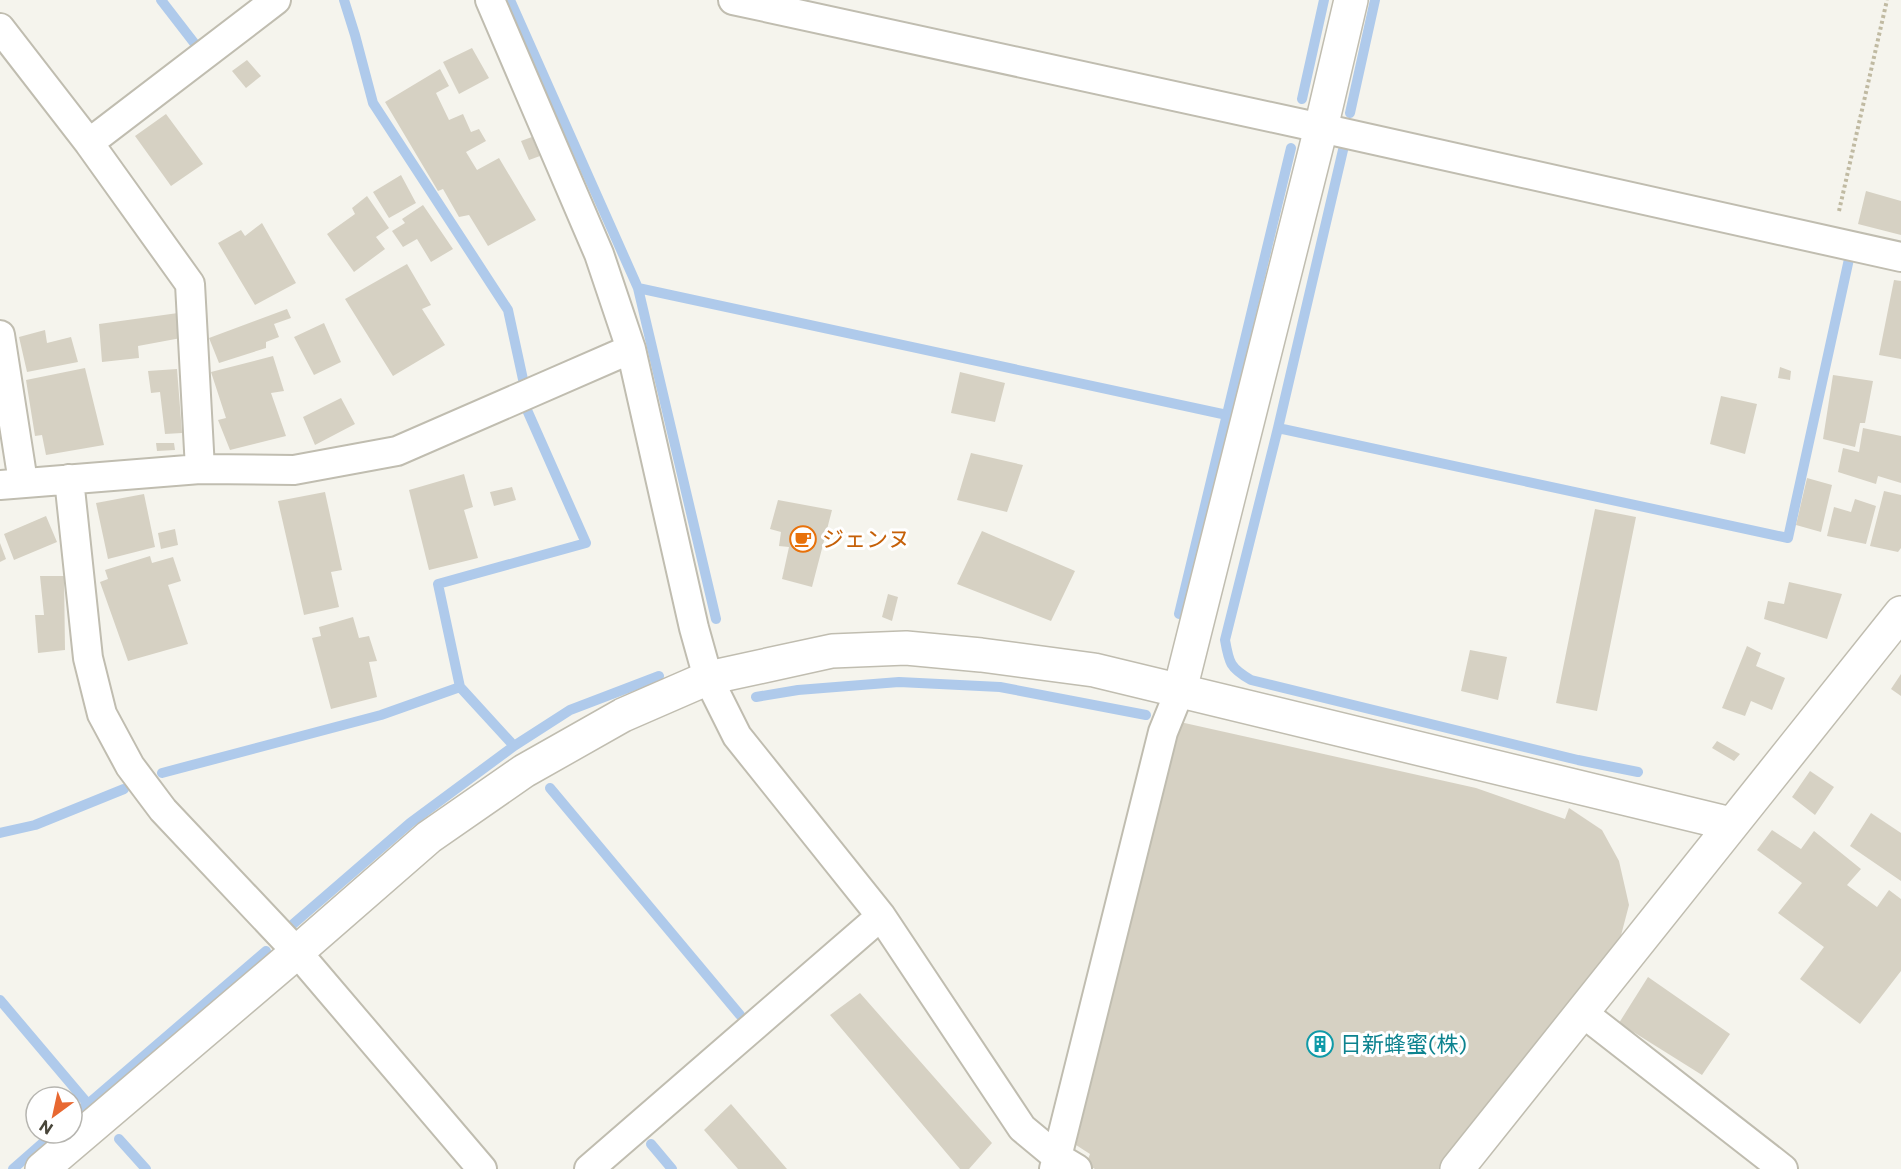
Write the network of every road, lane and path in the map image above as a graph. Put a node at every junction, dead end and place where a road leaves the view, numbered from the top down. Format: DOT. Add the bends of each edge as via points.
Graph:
graph roads {
  1 [pos="276,0"];
  2 [pos="490,0"];
  3 [pos="733,0"];
  4 [pos="1351,0"];
  5 [pos="1887,0"];
  6 [pos="0,28"];
  7 [pos="1321,128"];
  8 [pos="89,143"];
  9 [pos="1833,241"];
  10 [pos="1901,257"];
  11 [pos="0,335"];
  12 [pos="631,350"];
  13 [pos="200,469"];
  14 [pos="69,479"];
  15 [pos="11,484"];
  16 [pos="1901,613"];
  17 [pos="708,678"];
  18 [pos="1180,690"];
  19 [pos="1731,824"];
  20 [pos="881,916"];
  21 [pos="297,952"];
  22 [pos="1582,1013"];
  23 [pos="1063,1165"];
  24 [pos="42,1169"];
  25 [pos="482,1169"];
  26 [pos="588,1169"];
  27 [pos="1457,1169"];
  28 [pos="1783,1169"];
  1 -- 8 [label="street"];
  2 -- 12 [label="street" via="599,254"];
  3 -- 7 [label="street"];
  4 -- 7 [label="street"];
  5 -- 9 [label="path"];
  6 -- 8 [label="street"];
  7 -- 9 [label="street"];
  7 -- 18 [label="street"];
  8 -- 13 [label="street" via="190,284"];
  9 -- 10 [label="street"];
  11 -- 15 [label="street"];
  12 -- 13 [label="street" via="397,451 294,470"];
  12 -- 17 [label="street"];
  13 -- 14 [label="street"];
  14 -- 15 [label="street"];
  14 -- 21 [label="street" via="88,658 102,714 130,766 163,810"];
  16 -- 19 [label="street"];
  17 -- 18 [label="street" via="832,651 906,648 1094,670"];
  17 -- 20 [label="street" via="738,736"];
  17 -- 21 [label="street" via="622,715 524,771 429,837"];
  18 -- 19 [label="street"];
  18 -- 23 [label="street" via="1163,732"];
  19 -- 22 [label="street"];
  20 -- 23 [label="street" via="1022,1128"];
  20 -- 26 [label="street"];
  21 -- 24 [label="street"];
  21 -- 25 [label="street"];
  22 -- 27 [label="street"];
  22 -- 28 [label="street"];
}
